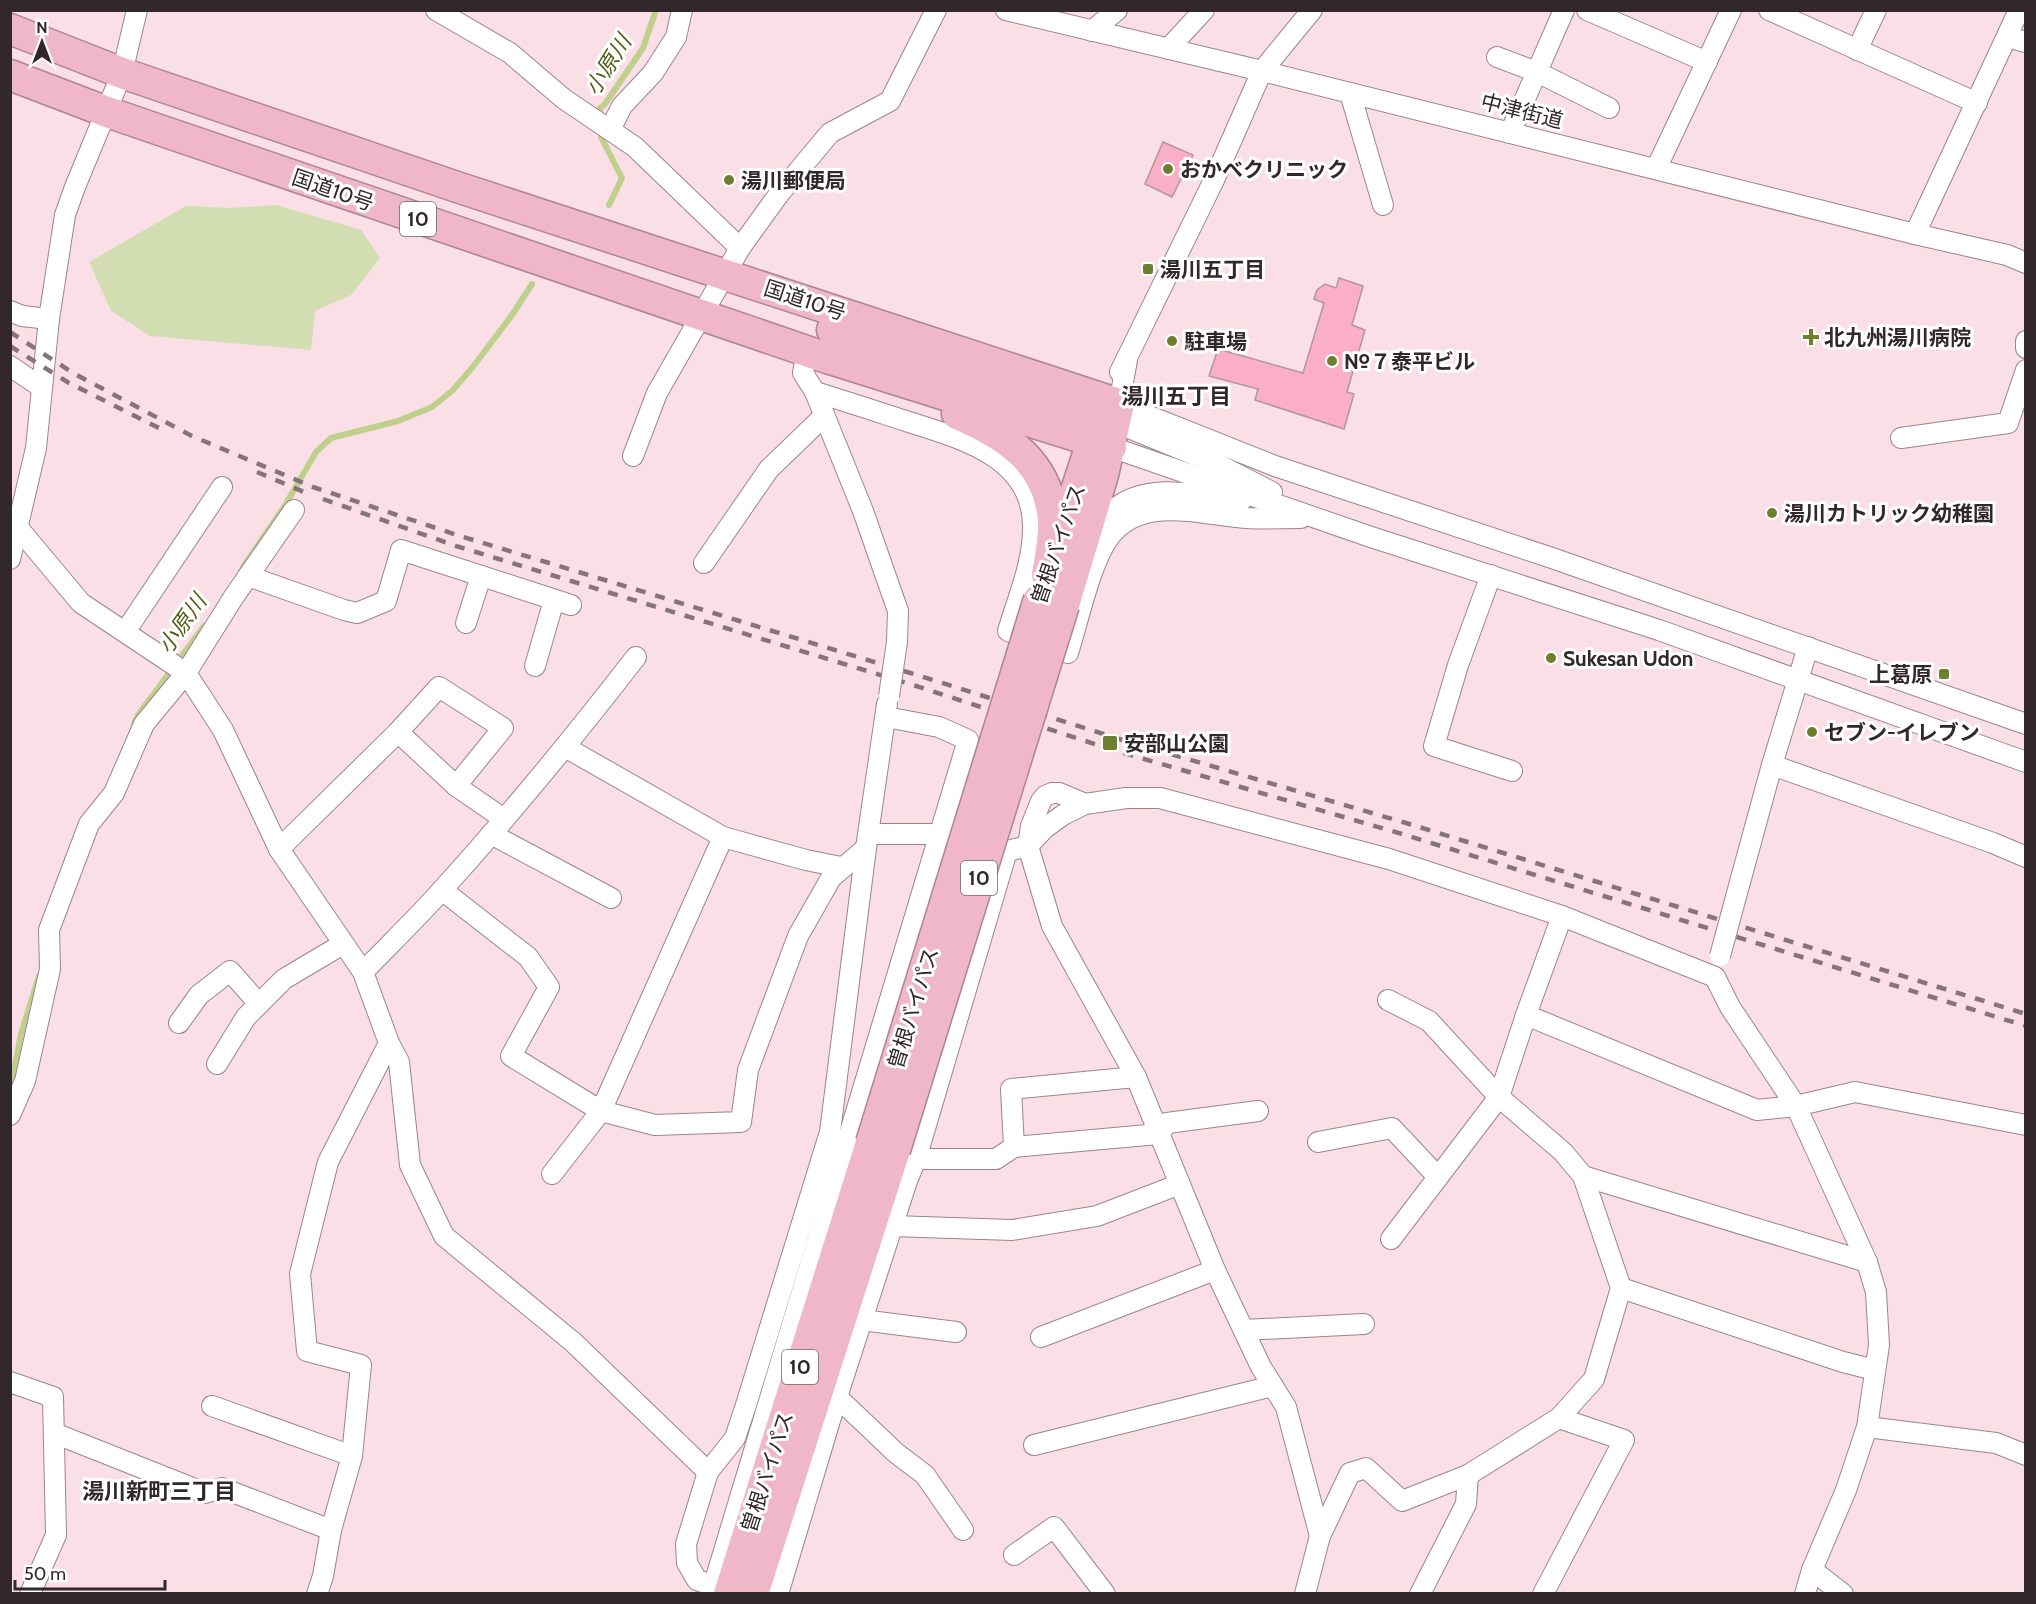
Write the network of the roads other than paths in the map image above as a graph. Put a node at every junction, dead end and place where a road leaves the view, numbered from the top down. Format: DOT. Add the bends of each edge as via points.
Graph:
graph roads {
  1 [pos="137,10"];
  2 [pos="436,10"];
  3 [pos="682,10"];
  4 [pos="936,10"];
  5 [pos="1006,10"];
  6 [pos="1117,10"];
  7 [pos="1204,10"];
  8 [pos="1312,10"];
  9 [pos="1564,10"];
  10 [pos="1587,10"];
  11 [pos="1731,10"];
  12 [pos="1876,10"];
  13 [pos="2019,10"];
  14 [pos="1782,13"];
  15 [pos="10,29"];
  16 [pos="1092,31"];
  17 [pos="2016,40"];
  18 [pos="1168,49"];
  19 [pos="1857,50"];
  20 [pos="1497,57"];
  21 [pos="1707,62"];
  22 [pos="1262,71"];
  23 [pos="1537,72"];
  24 [pos="122,73"];
  25 [pos="10,75"];
  26 [pos="1350,93"];
  27 [pos="1977,103"];
  28 [pos="1610,108"];
  29 [pos="108,112"];
  30 [pos="610,130"];
  31 [pos="1510,133"];
  32 [pos="1656,169"];
  33 [pos="1383,205"];
  34 [pos="1916,234"];
  35 [pos="740,248"];
  36 [pos="2025,263"];
  37 [pos="713,293"];
  38 [pos="10,311"];
  39 [pos="49,319"];
  40 [pos="2025,341"];
  41 [pos="2025,348"];
  42 [pos="817,355"];
  43 [pos="10,366"];
  44 [pos="2025,370"];
  45 [pos="41,387"];
  46 [pos="814,392"];
  47 [pos="824,416"];
  48 [pos="1107,422"];
  49 [pos="1901,438"];
  50 [pos="633,456"];
  51 [pos="222,487"];
  52 [pos="17,502"];
  53 [pos="1280,505"];
  54 [pos="294,510"];
  55 [pos="1316,518"];
  56 [pos="1339,526"];
  57 [pos="19,529"];
  58 [pos="10,559"];
  59 [pos="704,563"];
  60 [pos="1491,575"];
  61 [pos="248,576"];
  62 [pos="481,576"];
  63 [pos="1055,589"];
  64 [pos="466,623"];
  65 [pos="125,632"];
  66 [pos="1808,647"];
  67 [pos="636,657"];
  68 [pos="535,666"];
  69 [pos="186,673"];
  70 [pos="1796,680"];
  71 [pos="886,717"];
  72 [pos="2025,724"];
  73 [pos="398,732"];
  74 [pos="565,747"];
  75 [pos="2025,762"];
  76 [pos="1772,765"];
  77 [pos="1512,771"];
  78 [pos="456,786"];
  79 [pos="497,826"];
  80 [pos="940,834"];
  81 [pos="723,837"];
  82 [pos="868,841"];
  83 [pos="1028,846"];
  84 [pos="279,849"];
  85 [pos="1007,851"];
  86 [pos="2025,857"];
  87 [pos="841,867"];
  88 [pos="442,890"];
  89 [pos="611,898"];
  90 [pos="1562,916"];
  91 [pos="343,944"];
  92 [pos="363,972"];
  93 [pos="1715,977"];
  94 [pos="1388,1000"];
  95 [pos="259,1004"];
  96 [pos="1526,1015"];
  97 [pos="179,1023"];
  98 [pos="389,1043"];
  99 [pos="217,1064"];
  100 [pos="1136,1077"];
  101 [pos="1499,1097"];
  102 [pos="1796,1106"];
  103 [pos="602,1111"];
  104 [pos="1258,1111"];
  105 [pos="10,1115"];
  106 [pos="2025,1125"];
  107 [pos="1160,1134"];
  108 [pos="1318,1142"];
  109 [pos="1014,1147"];
  110 [pos="894,1151"];
  111 [pos="552,1174"];
  112 [pos="1583,1176"];
  113 [pos="1438,1177"];
  114 [pos="1180,1184"];
  115 [pos="892,1226"];
  116 [pos="1391,1239"];
  117 [pos="1867,1262"];
  118 [pos="1215,1270"];
  119 [pos="1621,1288"];
  120 [pos="862,1320"];
  121 [pos="1364,1324"];
  122 [pos="1244,1330"];
  123 [pos="956,1332"];
  124 [pos="1041,1337"];
  125 [pos="1875,1370"];
  126 [pos="10,1382"];
  127 [pos="1273,1386"];
  128 [pos="837,1397"];
  129 [pos="212,1406"];
  130 [pos="1559,1418"];
  131 [pos="1867,1427"];
  132 [pos="54,1433"];
  133 [pos="1034,1445"];
  134 [pos="2025,1455"];
  135 [pos="352,1456"];
  136 [pos="708,1472"];
  137 [pos="1468,1475"];
  138 [pos="331,1530"];
  139 [pos="963,1530"];
  140 [pos="1320,1536"];
  141 [pos="1014,1555"];
  142 [pos="1812,1570"];
  143 [pos="729,1592"];
  144 [pos="30,1593"];
  145 [pos="317,1593"];
  146 [pos="778,1593"];
  147 [pos="1105,1593"];
  148 [pos="1305,1593"];
  149 [pos="1420,1593"];
  150 [pos="1543,1593"];
  151 [pos="1805,1593"];
  152 [pos="1843,1593"];
  1 -- 24 [label="street"];
  2 -- 30 [label="street" via="510,53 564,99"];
  3 -- 30 [label="street" via="676,37 653,73 621,106"];
  4 -- 35 [label="street" via="890,101 830,133"];
  5 -- 16 [label="street, 中津街道"];
  6 -- 16 [label="street"];
  7 -- 18 [label="street"];
  8 -- 22 [label="street"];
  9 -- 23 [label="street"];
  10 -- 21 [label="street"];
  11 -- 21 [label="street"];
  12 -- 19 [label="street"];
  13 -- 17 [label="street"];
  14 -- 19 [label="street"];
  15 -- 24 [label="highway, 国道10号 / 10"];
  16 -- 18 [label="street, 中津街道"];
  17 -- 27 [label="street"];
  18 -- 22 [label="street, 中津街道"];
  19 -- 27 [label="street"];
  20 -- 23 [label="street"];
  21 -- 32 [label="street"];
  22 -- 26 [label="street, 中津街道"];
  22 -- 48 [label="street" via="1127,360"];
  23 -- 28 [label="street"];
  23 -- 31 [label="street"];
  24 -- 29 [label="street"];
  24 -- 37 [label="highway, 国道10号 / 10" via="457,187"];
  25 -- 29 [label="highway, 国道10号 / 10"];
  26 -- 31 [label="street, 中津街道"];
  26 -- 33 [label="street"];
  27 -- 34 [label="street"];
  29 -- 37 [label="highway, 国道10号 / 10"];
  29 -- 39 [label="street" via="66,215"];
  30 -- 35 [label="street" via="635,147"];
  31 -- 32 [label="street, 中津街道"];
  32 -- 34 [label="street, 中津街道"];
  34 -- 36 [label="street, 中津街道" via="2007,255"];
  35 -- 37 [label="street"];
  37 -- 42 [label="highway, 国道10号 / 10"];
  37 -- 48 [label="highway, 国道10号 / 10"];
  37 -- 50 [label="street" via="657,393"];
  38 -- 39 [label="street"];
  39 -- 45 [label="street"];
  40 -- 41 [label="street"];
  42 -- 46 [label="street" via="803,373"];
  42 -- 48 [label="highway, 10"];
  42 -- 63 [label="highway" via="982,425 1027,456 1043,484 1053,520"];
  43 -- 45 [label="street"];
  44 -- 49 [label="street" via="2008,423"];
  45 -- 52 [label="street" via="36,448"];
  46 -- 47 [label="street"];
  46 -- 55 [label="street" via="958,438 1006,465 1027,495 1034,524 1030,559 1008,631 1068,653 1103,547 1126,522 1170,509 1247,518"];
  47 -- 59 [label="street" via="770,469"];
  47 -- 71 [label="street, bridge" via="864,511 898,611"];
  48 -- 53 [label="street"];
  48 -- 56 [label="street" via="1217,464"];
  48 -- 63 [label="highway, 曽根バイパス / 10" via="1064,530"];
  48 -- 66 [label="street" via="1275,466"];
  51 -- 65 [label="street"];
  52 -- 57 [label="street"];
  53 -- 55 [label="street"];
  53 -- 63 [label="street" via="1167,492 1136,497 1120,504 1099,525"];
  54 -- 61 [label="street"];
  55 -- 56 [label="street"];
  56 -- 60 [label="street"];
  57 -- 58 [label="street"];
  57 -- 65 [label="street" via="81,603"];
  60 -- 70 [label="street"];
  60 -- 77 [label="street" via="1434,746"];
  61 -- 62 [label="street" via="357,613 386,601 402,550"];
  61 -- 69 [label="street"];
  62 -- 64 [label="street"];
  62 -- 68 [label="street" via="563,603"];
  63 -- 110 [label="highway, 曽根バイパス / 10, bridge"];
  65 -- 69 [label="street"];
  66 -- 70 [label="street"];
  66 -- 72 [label="street"];
  67 -- 74 [label="street"];
  69 -- 84 [label="street" via="223,730"];
  69 -- 105 [label="street" via="144,724 114,793 89,824 71,867 49,930 50,969 25,1081"];
  70 -- 75 [label="street"];
  70 -- 76 [label="street"];
  71 -- 80 [label="street" via="939,727 968,740"];
  71 -- 82 [label="street"];
  73 -- 78 [label="street"];
  73 -- 78 [label="street" via="439,687 503,728"];
  73 -- 84 [label="street"];
  74 -- 79 [label="street"];
  74 -- 81 [label="street"];
  76 -- 86 [label="street"];
  76 -- 93 [label="street, bridge"];
  78 -- 79 [label="street"];
  79 -- 88 [label="street"];
  79 -- 89 [label="street"];
  80 -- 82 [label="street"];
  80 -- 85 [label="street"];
  80 -- 143 [label="street"];
  81 -- 87 [label="street"];
  81 -- 103 [label="street"];
  82 -- 87 [label="street"];
  82 -- 136 [label="street" via="830,1132 735,1438"];
  83 -- 85 [label="street"];
  83 -- 90 [label="street" via="1045,828 1085,804 1160,798 1389,859"];
  83 -- 100 [label="street" via="1052,926"];
  84 -- 91 [label="street"];
  85 -- 110 [label="street"];
  87 -- 103 [label="street" via="798,936 748,1070 741,1122 655,1125"];
  88 -- 92 [label="street"];
  88 -- 103 [label="street" via="528,957 549,987 511,1056"];
  90 -- 93 [label="street"];
  90 -- 96 [label="street"];
  91 -- 92 [label="street"];
  91 -- 95 [label="street" via="284,979"];
  92 -- 98 [label="street"];
  93 -- 102 [label="street" via="1730,1007"];
  94 -- 101 [label="street" via="1429,1021"];
  95 -- 97 [label="street" via="230,971 199,995"];
  95 -- 99 [label="street" via="246,1017"];
  96 -- 101 [label="street"];
  96 -- 102 [label="street" via="1757,1110"];
  98 -- 135 [label="street" via="328,1162 300,1274 307,1351 361,1365"];
  98 -- 136 [label="street" via="399,1062 410,1165 444,1236 573,1342"];
  100 -- 107 [label="street"];
  100 -- 109 [label="street" via="1011,1089"];
  101 -- 112 [label="street" via="1563,1152"];
  101 -- 113 [label="street"];
  102 -- 106 [label="street" via="1855,1092"];
  102 -- 117 [label="street"];
  103 -- 111 [label="street"];
  104 -- 107 [label="street" via="1167,1123"];
  107 -- 109 [label="street"];
  107 -- 114 [label="street"];
  108 -- 113 [label="street" via="1392,1128"];
  109 -- 110 [label="street" via="996,1159"];
  110 -- 115 [label="street"];
  110 -- 143 [label="highway, 曽根バイパス / 10"];
  112 -- 117 [label="street"];
  112 -- 119 [label="street"];
  113 -- 116 [label="street"];
  114 -- 115 [label="street" via="1097,1216 1012,1230"];
  114 -- 118 [label="street"];
  115 -- 120 [label="street"];
  117 -- 125 [label="street" via="1876,1292 1879,1345"];
  118 -- 122 [label="street"];
  118 -- 124 [label="street"];
  119 -- 125 [label="street"];
  119 -- 130 [label="street" via="1594,1379"];
  120 -- 123 [label="street"];
  120 -- 128 [label="street"];
  121 -- 122 [label="street"];
  122 -- 127 [label="street"];
  125 -- 131 [label="street"];
  126 -- 132 [label="street" via="53,1397"];
  127 -- 133 [label="street"];
  127 -- 140 [label="street" via="1286,1407"];
  128 -- 139 [label="street" via="925,1475"];
  128 -- 146 [label="street"];
  129 -- 135 [label="street"];
  130 -- 137 [label="street"];
  130 -- 150 [label="street" via="1624,1440"];
  131 -- 134 [label="street" via="1996,1443"];
  131 -- 142 [label="street" via="1846,1490"];
  132 -- 138 [label="street" via="205,1493 222,1488"];
  132 -- 144 [label="street" via="56,1535"];
  135 -- 138 [label="street"];
  136 -- 143 [label="street" via="686,1544 687,1563 697,1580"];
  137 -- 140 [label="street" via="1402,1501 1366,1468 1350,1473"];
  137 -- 149 [label="street" via="1466,1504"];
  138 -- 145 [label="street"];
  140 -- 148 [label="street"];
  141 -- 147 [label="street" via="1054,1527"];
  142 -- 151 [label="street"];
  142 -- 152 [label="street"];
}
